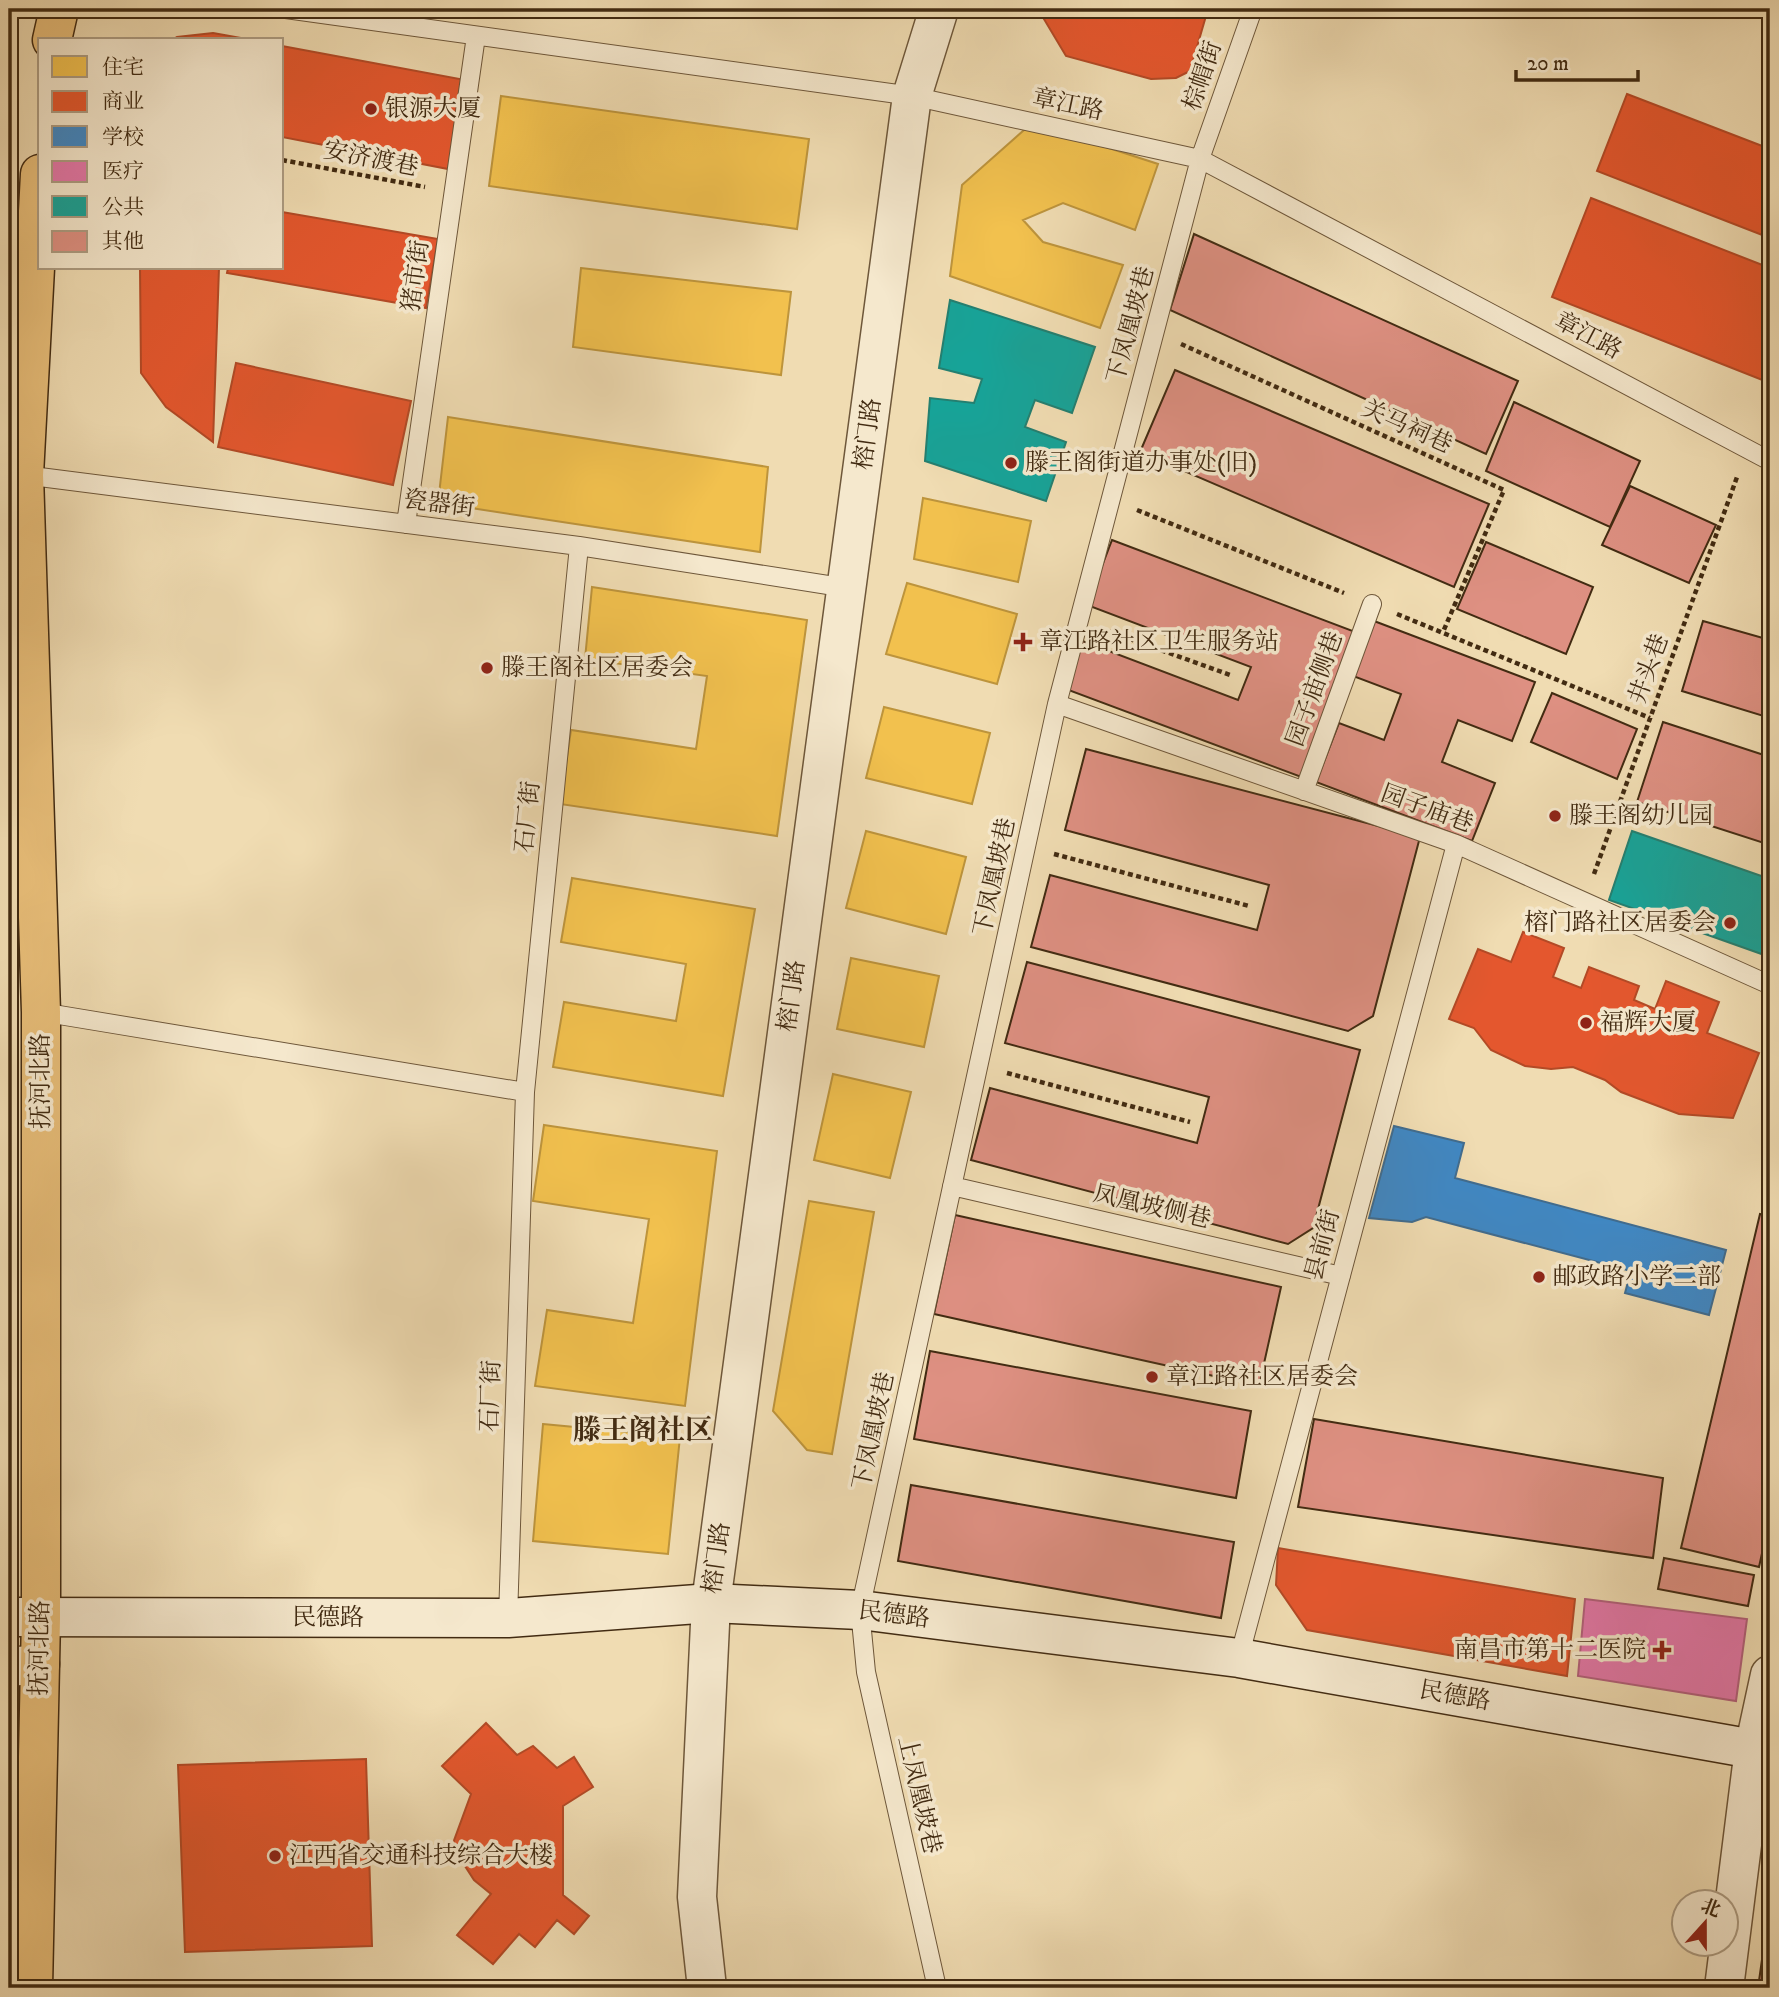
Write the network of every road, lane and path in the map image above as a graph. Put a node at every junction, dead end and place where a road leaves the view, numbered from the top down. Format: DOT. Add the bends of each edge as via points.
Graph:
graph roads {
  1 [pos="59,9"];
  2 [pos="286,9"];
  3 [pos="939,9"];
  4 [pos="1252,9"];
  5 [pos="476,36"];
  6 [pos="52,38"];
  7 [pos="912,96"];
  8 [pos="1200,159"];
  9 [pos="284,160"];
  10 [pos="453,192"];
  11 [pos="38,212"];
  12 [pos="1155,332"];
  13 [pos="1747,448"];
  14 [pos="1770,461"];
  15 [pos="24,475"];
  16 [pos="406,524"];
  17 [pos="579,546"];
  18 [pos="847,588"];
  19 [pos="1372,604"];
  20 [pos="1079,621"];
  21 [pos="1442,633"];
  22 [pos="1233,676"];
  23 [pos="1057,704"];
  24 [pos="1304,791"];
  25 [pos="1456,844"];
  26 [pos="1026,846"];
  27 [pos="1585,901"];
  28 [pos="1249,906"];
  29 [pos="1770,985"];
  30 [pos="41,1012"];
  31 [pos="979,1066"];
  32 [pos="525,1092"];
  33 [pos="1190,1122"];
  34 [pos="952,1186"];
  35 [pos="1340,1276"];
  36 [pos="711,1603"];
  37 [pos="860,1610"];
  38 [pos="25,1618"];
  39 [pos="508,1618"];
  40 [pos="1239,1658"];
  41 [pos="24,1665"];
  42 [pos="1770,1675"];
  43 [pos="1762,1750"];
  44 [pos="33,1988"];
  45 [pos="707,1988"];
  46 [pos="937,1988"];
  47 [pos="1724,1988"];
  1 -- 6 [label="main road"];
  2 -- 5 [label="lane, 章江路"];
  3 -- 7 [label="street, 榕门路"];
  4 -- 8 [label="lane, 棕帽街"];
  5 -- 7 [label="lane, 章江路"];
  5 -- 10 [label="lane, 猪市街"];
  7 -- 8 [label="lane, 章江路"];
  7 -- 18 [label="street, 榕门路"];
  8 -- 12 [label="lane, 下凤凰坡巷"];
  8 -- 13 [label="lane, 章江路"];
  9 -- 10 [label="path, 安济渡巷"];
  10 -- 16 [label="lane, 猪市街"];
  11 -- 15 [label="main road, 抚河北路"];
  12 -- 20 [label="lane, 下凤凰坡巷"];
  12 -- 21 [label="path, 关马祠巷" via="1504,490"];
  13 -- 14 [label="lane, 章江路"];
  13 -- 27 [label="path, 井头巷"];
  15 -- 16 [label="lane, 瓷器街"];
  15 -- 30 [label="main road, 抚河北路"];
  16 -- 17 [label="lane, 瓷器街"];
  17 -- 18 [label="lane, 瓷器街"];
  17 -- 32 [label="lane, 石厂街"];
  18 -- 36 [label="street, 榕门路"];
  19 -- 24 [label="lane, 园子庙侧巷"];
  20 -- 22 [label="path"];
  20 -- 23 [label="lane, 下凤凰坡巷"];
  23 -- 24 [label="lane, 园子庙巷"];
  23 -- 26 [label="lane, 下凤凰坡巷"];
  24 -- 25 [label="lane, 园子庙巷"];
  25 -- 27 [label="lane, 园子庙巷"];
  25 -- 35 [label="lane, 县前街"];
  26 -- 28 [label="path"];
  26 -- 31 [label="lane, 下凤凰坡巷"];
  27 -- 29 [label="lane, 园子庙巷"];
  30 -- 32 [label="lane"];
  30 -- 38 [label="main road, 抚河北路"];
  31 -- 33 [label="path"];
  31 -- 34 [label="lane, 下凤凰坡巷"];
  32 -- 39 [label="lane, 石厂街"];
  34 -- 35 [label="lane, 凤凰坡侧巷"];
  34 -- 37 [label="lane, 下凤凰坡巷"];
  35 -- 40 [label="lane, 县前街"];
  36 -- 37 [label="street, 民德路"];
  36 -- 39 [label="street, 民德路"];
  36 -- 45 [label="street, 榕门路" via="698,1898"];
  37 -- 40 [label="street, 民德路"];
  37 -- 46 [label="lane, 上凤凰坡巷" via="866,1672"];
  38 -- 39 [label="street, 民德路"];
  38 -- 41 [label="main road, 抚河北路"];
  40 -- 43 [label="street, 民德路"];
  41 -- 44 [label="main road, 抚河北路"];
  42 -- 43 [label="street"];
  43 -- 47 [label="street"];
}
